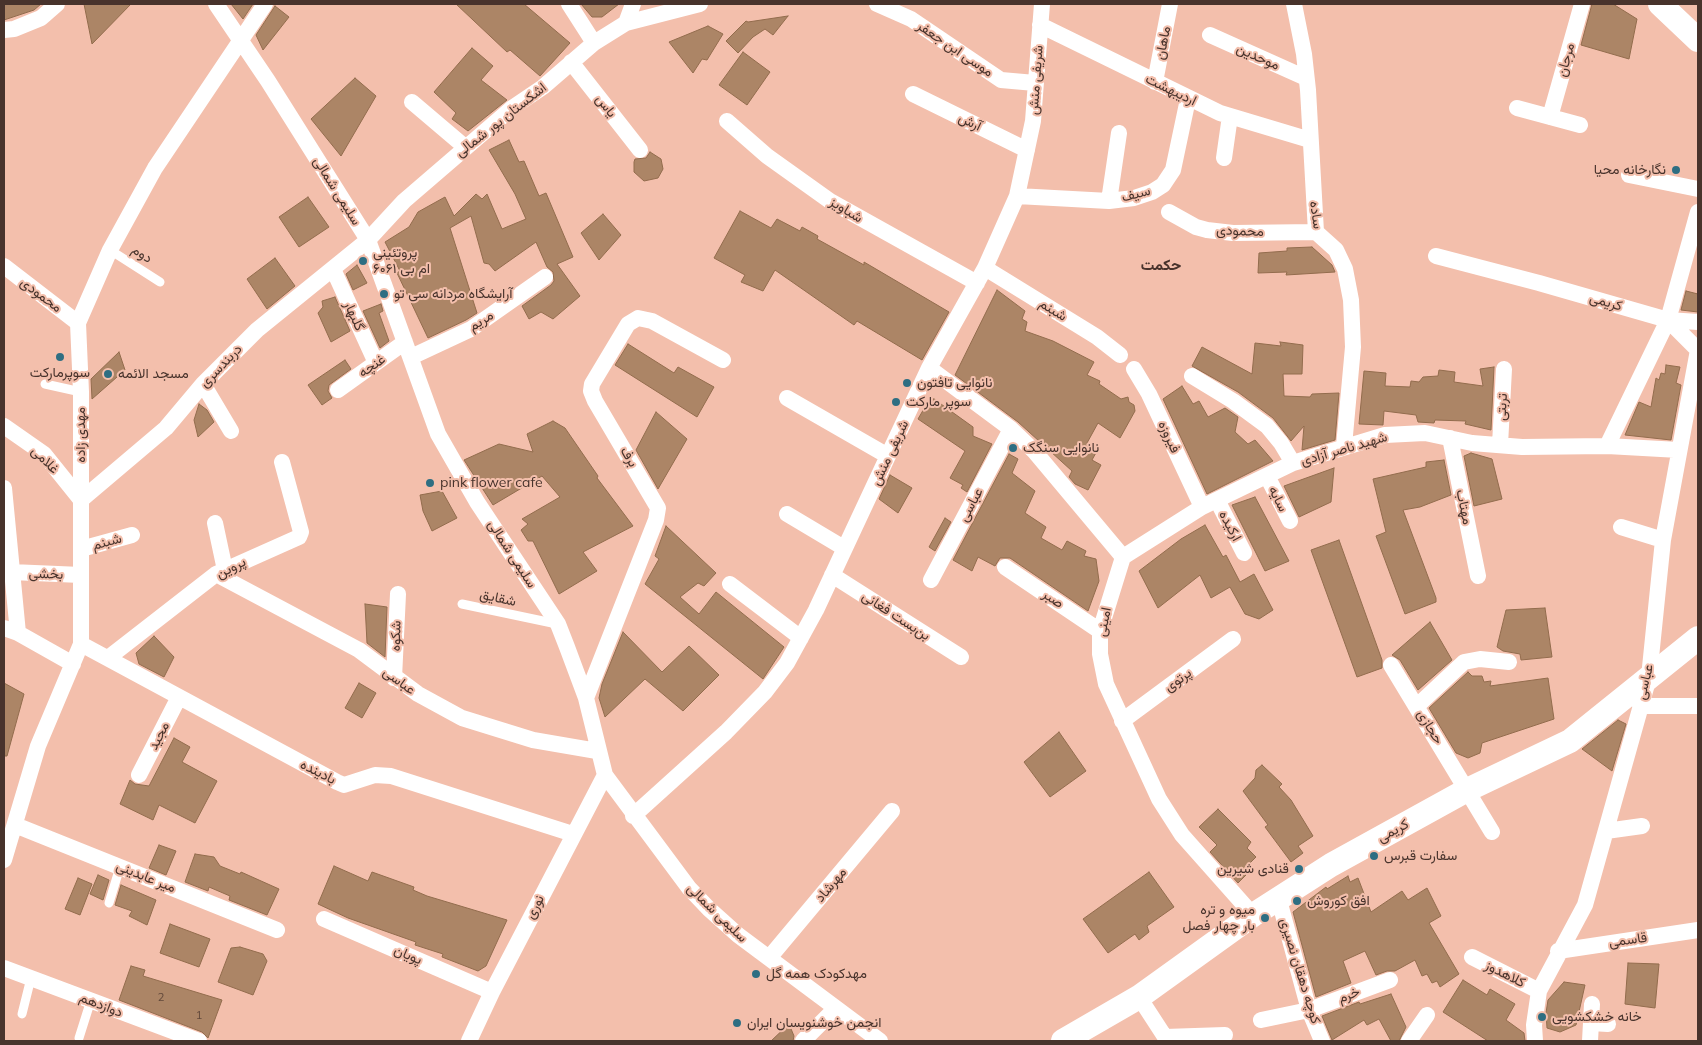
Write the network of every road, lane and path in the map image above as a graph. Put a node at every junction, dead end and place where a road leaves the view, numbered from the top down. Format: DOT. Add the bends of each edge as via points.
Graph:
graph roads {
  1 [pos="58,4"];
  2 [pos="216,4"];
  3 [pos="265,4"];
  4 [pos="569,4"];
  5 [pos="633,4"];
  6 [pos="700,4"];
  7 [pos="877,4"];
  8 [pos="1042,4"];
  9 [pos="1170,4"];
  10 [pos="1294,4"];
  11 [pos="1582,4"];
  12 [pos="1660,4"];
  13 [pos="626,23"];
  14 [pos="1040,25"];
  15 [pos="4,30"];
  16 [pos="1210,35"];
  17 [pos="240,40"];
  18 [pos="1698,40"];
  19 [pos="594,43"];
  20 [pos="571,62"];
  21 [pos="1306,78"];
  22 [pos="1155,82"];
  23 [pos="1035,83"];
  24 [pos="913,94"];
  25 [pos="1188,99"];
  26 [pos="412,102"];
  27 [pos="1517,108"];
  28 [pos="1230,116"];
  29 [pos="1550,117"];
  30 [pos="727,121"];
  31 [pos="1580,125"];
  32 [pos="1119,133"];
  33 [pos="1310,140"];
  34 [pos="465,147"];
  35 [pos="640,150"];
  36 [pos="1027,150"];
  37 [pos="1224,158"];
  38 [pos="1629,175"];
  39 [pos="1698,189"];
  40 [pos="1018,196"];
  41 [pos="1109,200"];
  42 [pos="1169,212"];
  43 [pos="1698,212"];
  44 [pos="1316,232"];
  45 [pos="368,240"];
  46 [pos="110,250"];
  47 [pos="1436,256"];
  48 [pos="4,266"];
  49 [pos="985,268"];
  50 [pos="333,269"];
  51 [pos="545,277"];
  52 [pos="160,282"];
  53 [pos="977,283"];
  54 [pos="1668,320"];
  55 [pos="1698,322"];
  56 [pos="78,323"];
  57 [pos="408,350"];
  58 [pos="1120,354"];
  59 [pos="723,360"];
  60 [pos="376,363"];
  61 [pos="929,368"];
  62 [pos="1134,369"];
  63 [pos="1504,369"];
  64 [pos="1192,376"];
  65 [pos="46,384"];
  66 [pos="203,384"];
  67 [pos="338,390"];
  68 [pos="81,392"];
  69 [pos="787,398"];
  70 [pos="4,426"];
  71 [pos="1011,429"];
  72 [pos="231,431"];
  73 [pos="1450,438"];
  74 [pos="1500,445"];
  75 [pos="1344,446"];
  76 [pos="1607,446"];
  77 [pos="1679,450"];
  78 [pos="888,456"];
  79 [pos="282,462"];
  80 [pos="1293,463"];
  81 [pos="1267,476"];
  82 [pos="4,488"];
  83 [pos="81,500"];
  84 [pos="1209,503"];
  85 [pos="787,514"];
  86 [pos="1290,521"];
  87 [pos="215,523"];
  88 [pos="1621,527"];
  89 [pos="132,535"];
  90 [pos="1663,540"];
  91 [pos="844,548"];
  92 [pos="81,549"];
  93 [pos="1244,553"];
  94 [pos="1123,557"];
  95 [pos="8,563"];
  96 [pos="1005,567"];
  97 [pos="221,572"];
  98 [pos="81,575"];
  99 [pos="832,575"];
  100 [pos="1478,576"];
  101 [pos="931,580"];
  102 [pos="730,584"];
  103 [pos="398,594"];
  104 [pos="462,604"];
  105 [pos="558,624"];
  106 [pos="11,630"];
  107 [pos="1100,631"];
  108 [pos="801,638"];
  109 [pos="1698,638"];
  110 [pos="1233,639"];
  111 [pos="81,644"];
  112 [pos="961,657"];
  113 [pos="108,658"];
  114 [pos="1509,662"];
  115 [pos="73,664"];
  116 [pos="1391,665"];
  117 [pos="1648,677"];
  118 [pos="394,678"];
  119 [pos="179,697"];
  120 [pos="586,698"];
  121 [pos="1417,706"];
  122 [pos="1640,706"];
  123 [pos="1698,706"];
  124 [pos="1122,721"];
  125 [pos="597,751"];
  126 [pos="139,775"];
  127 [pos="605,775"];
  128 [pos="1467,790"];
  129 [pos="892,811"];
  130 [pos="12,815"];
  131 [pos="633,816"];
  132 [pos="1642,826"];
  133 [pos="1606,831"];
  134 [pos="1492,832"];
  135 [pos="573,834"];
  136 [pos="4,860"];
  137 [pos="120,867"];
  138 [pos="1279,900"];
  139 [pos="109,903"];
  140 [pos="1253,915"];
  141 [pos="324,919"];
  142 [pos="277,930"];
  143 [pos="1698,930"];
  144 [pos="1558,951"];
  145 [pos="1472,957"];
  146 [pos="769,958"];
  147 [pos="4,968"];
  148 [pos="31,978"];
  149 [pos="1390,980"];
  150 [pos="1539,991"];
  151 [pos="492,992"];
  152 [pos="1139,997"];
  153 [pos="91,1000"];
  154 [pos="1592,1004"];
  155 [pos="836,1008"];
  156 [pos="1308,1010"];
  157 [pos="22,1014"];
  158 [pos="1427,1015"];
  159 [pos="1261,1020"];
  160 [pos="1591,1023"];
  161 [pos="1608,1024"];
  162 [pos="1225,1035"];
  163 [pos="79,1038"];
  164 [pos="199,1041"];
  165 [pos="469,1041"];
  166 [pos="802,1041"];
  167 [pos="880,1041"];
  168 [pos="1063,1041"];
  169 [pos="1322,1041"];
  170 [pos="1409,1041"];
  171 [pos="1535,1041"];
  172 [pos="1590,1041"];
  1 -- 15 [label="street" via="41,18"];
  2 -- 17 [label="street, سلیمی شمالی"];
  3 -- 17 [label="street"];
  4 -- 19 [label="street"];
  5 -- 13 [label="street"];
  6 -- 13 [label="street"];
  7 -- 23 [label="street, موسی ابن جعفر" via="911,19 1001,80"];
  8 -- 14 [label="street, شریفی منش"];
  9 -- 22 [label="street, ماهان"];
  10 -- 21 [label="street, ساده"];
  11 -- 29 [label="street, مرجان"];
  12 -- 18 [label="main road"];
  13 -- 19 [label="street, اشکستان پور شمالی"];
  14 -- 22 [label="street, اردیبهشت"];
  14 -- 23 [label="street, شریفی منش"];
  16 -- 21 [label="street, موحدین"];
  17 -- 45 [label="street, سلیمی شمالی"];
  17 -- 46 [label="street, مهدی زاده" via="155,168"];
  19 -- 20 [label="street, اشکستان پور شمالی"];
  20 -- 34 [label="street, اشکستان پور شمالی"];
  20 -- 35 [label="street, یاس"];
  21 -- 33 [label="street, ساده"];
  22 -- 25 [label="street, اردیبهشت"];
  23 -- 36 [label="street, شریفی منش" via="1033,122"];
  24 -- 36 [label="street, آرش"];
  25 -- 28 [label="street, اردیبهشت"];
  25 -- 41 [label="street, سیف" via="1169,177 1152,192 1134,198"];
  26 -- 34 [label="street"];
  27 -- 29 [label="street"];
  28 -- 33 [label="street, اردیبهشت"];
  28 -- 37 [label="street"];
  29 -- 31 [label="street"];
  30 -- 53 [label="street, شباویز" via="767,156 830,201"];
  32 -- 41 [label="street"];
  33 -- 44 [label="street, ساده"];
  34 -- 45 [label="street, اشکستان پور شمالی" via="404,202"];
  36 -- 40 [label="street, شریفی منش"];
  38 -- 39 [label="street"];
  40 -- 41 [label="street, سیف"];
  40 -- 49 [label="street, شریفی منش"];
  42 -- 44 [label="street, محمودی" via="1207,230 1233,233"];
  43 -- 54 [label="street"];
  44 -- 75 [label="street, ساده" via="1336,250 1345,269 1351,300 1352,347"];
  45 -- 50 [label="street, دربندسری"];
  45 -- 57 [label="street, سلیمی شمالی"];
  46 -- 52 [label="lane, دوم"];
  46 -- 56 [label="street, مهدی زاده"];
  47 -- 54 [label="street, کریمی"];
  48 -- 56 [label="street, محمودی"];
  49 -- 53 [label="street, شریفی منش"];
  49 -- 58 [label="street, شبنم"];
  50 -- 60 [label="street, گلبهار"];
  50 -- 66 [label="street, دربندسری" via="257,330"];
  51 -- 57 [label="street, مریم" via="471,329"];
  53 -- 61 [label="street, شریفی منش"];
  54 -- 55 [label="street, کریمی"];
  54 -- 76 [label="street"];
  54 -- 77 [label="street, عباسی" via="1698,350"];
  56 -- 68 [label="street, مهدی زاده"];
  57 -- 60 [label="street, غنچه"];
  57 -- 105 [label="street, سلیمی شمالی" via="438,434 477,502"];
  59 -- 120 [label="street, برف" via="652,321 638,318 628,324 592,384 595,401 658,508"];
  60 -- 67 [label="street, غنچه"];
  61 -- 71 [label="street"];
  61 -- 78 [label="street, شریفی منش"];
  62 -- 84 [label="street, فیروزه"];
  63 -- 74 [label="street, تربتی"];
  64 -- 80 [label="street" via="1267,426"];
  65 -- 68 [label="lane"];
  66 -- 72 [label="street"];
  66 -- 83 [label="street, دربندسری" via="166,428"];
  68 -- 83 [label="street, مهدی زاده"];
  69 -- 78 [label="street"];
  70 -- 83 [label="street, غلامی" via="44,454"];
  71 -- 94 [label="street" via="1054,473"];
  71 -- 101 [label="street, عباسی"];
  73 -- 74 [label="street, شهید ناصر آزادی"];
  73 -- 75 [label="street, شهید ناصر آزادی" via="1405,433"];
  73 -- 100 [label="street, مهتاب"];
  74 -- 76 [label="street, شهید ناصر آزادی"];
  75 -- 80 [label="street, شهید ناصر آزادی"];
  76 -- 77 [label="street, شهید ناصر آزادی"];
  77 -- 90 [label="street, عباسی"];
  78 -- 91 [label="street, شریفی منش"];
  79 -- 97 [label="street, پروین" via="301,532 299,537"];
  80 -- 81 [label="street, شهید ناصر آزادی"];
  81 -- 84 [label="street, شهید ناصر آزادی"];
  81 -- 86 [label="street, سایه"];
  82 -- 95 [label="street, بخشی"];
  83 -- 92 [label="street, مهدی زاده"];
  84 -- 93 [label="street, ارکیده"];
  84 -- 94 [label="street, شهید ناصر آزادی"];
  85 -- 91 [label="street"];
  87 -- 97 [label="street"];
  88 -- 90 [label="street"];
  89 -- 92 [label="street, شبنم"];
  90 -- 117 [label="street, عباسی"];
  91 -- 99 [label="street, شریفی منش"];
  92 -- 98 [label="street, مهدی زاده"];
  94 -- 107 [label="street, امینی"];
  95 -- 98 [label="street, بخشی"];
  95 -- 106 [label="street, بخشی"];
  96 -- 107 [label="street, صبر"];
  97 -- 113 [label="street, پروین"];
  97 -- 118 [label="street, عباسی" via="359,650"];
  98 -- 111 [label="street, مهدی زاده"];
  99 -- 108 [label="street, شریفی منش"];
  99 -- 112 [label="street, بن‌بست فغانی"];
  102 -- 108 [label="street"];
  103 -- 118 [label="street, شکوه"];
  104 -- 105 [label="lane, شقایق"];
  105 -- 120 [label="street, سلیمی شمالی"];
  106 -- 115 [label="street"];
  107 -- 124 [label="street, امینی" via="1100,654 1106,684"];
  108 -- 131 [label="street, شریفی منش" via="765,692"];
  109 -- 117 [label="main road, کریمی"];
  110 -- 124 [label="street, پرتوی"];
  111 -- 113 [label="street, بادینده"];
  111 -- 115 [label="street, مهدی زاده"];
  113 -- 119 [label="street, بادینده"];
  114 -- 121 [label="street" via="1480,659 1464,662"];
  115 -- 130 [label="street, مهدی زاده"];
  116 -- 121 [label="street, حجازی"];
  117 -- 122 [label="street, عباسی"];
  117 -- 128 [label="main road, کریمی" via="1570,741"];
  118 -- 125 [label="street, عباسی" via="462,718 533,740"];
  119 -- 126 [label="street, مجید"];
  119 -- 135 [label="street, بادینده" via="344,785 375,775 391,776"];
  120 -- 125 [label="street, سلیمی شمالی"];
  121 -- 128 [label="street, حجازی"];
  122 -- 123 [label="street"];
  122 -- 133 [label="street, عباسی"];
  124 -- 140 [label="street, امینی" via="1159,799 1182,835"];
  125 -- 127 [label="street, سلیمی شمالی"];
  127 -- 131 [label="street, سلیمی شمالی"];
  127 -- 135 [label="street, نوری"];
  128 -- 134 [label="street, حجازی"];
  128 -- 138 [label="main road, کریمی" via="1331,866"];
  129 -- 146 [label="street, مهرشاد"];
  130 -- 136 [label="street, مهدی زاده"];
  130 -- 137 [label="street, میر عابدینی"];
  131 -- 146 [label="street, سلیمی شمالی" via="689,888 738,935"];
  132 -- 133 [label="street"];
  133 -- 144 [label="street, عباسی" via="1585,904"];
  135 -- 151 [label="street, نوری"];
  137 -- 139 [label="lane"];
  137 -- 142 [label="street, میر عابدینی"];
  138 -- 140 [label="main road, کریمی"];
  138 -- 156 [label="street, کوچه دهقان نصیری"];
  140 -- 152 [label="main road, کریمی"];
  141 -- 151 [label="street, پویان"];
  143 -- 144 [label="street, قاسمی"];
  144 -- 150 [label="street, عباسی"];
  145 -- 150 [label="street, کلاهدوز"];
  146 -- 155 [label="street, سلیمی شمالی"];
  147 -- 148 [label="street, دوازدهم"];
  148 -- 153 [label="street, دوازدهم"];
  148 -- 157 [label="lane"];
  149 -- 156 [label="street, خرم"];
  150 -- 171 [label="street, عباسی"];
  151 -- 165 [label="street, نوری"];
  152 -- 162 [label="street" via="1165,1037"];
  152 -- 168 [label="main road, کریمی"];
  153 -- 163 [label="lane"];
  153 -- 164 [label="street, دوازدهم"];
  154 -- 160 [label="street"];
  155 -- 166 [label="street"];
  155 -- 167 [label="street, سلیمی شمالی"];
  156 -- 159 [label="street, خرم"];
  156 -- 169 [label="street, کوچه دهقان نصیری"];
  158 -- 170 [label="street"];
  160 -- 161 [label="street"];
  160 -- 172 [label="street"];
}
